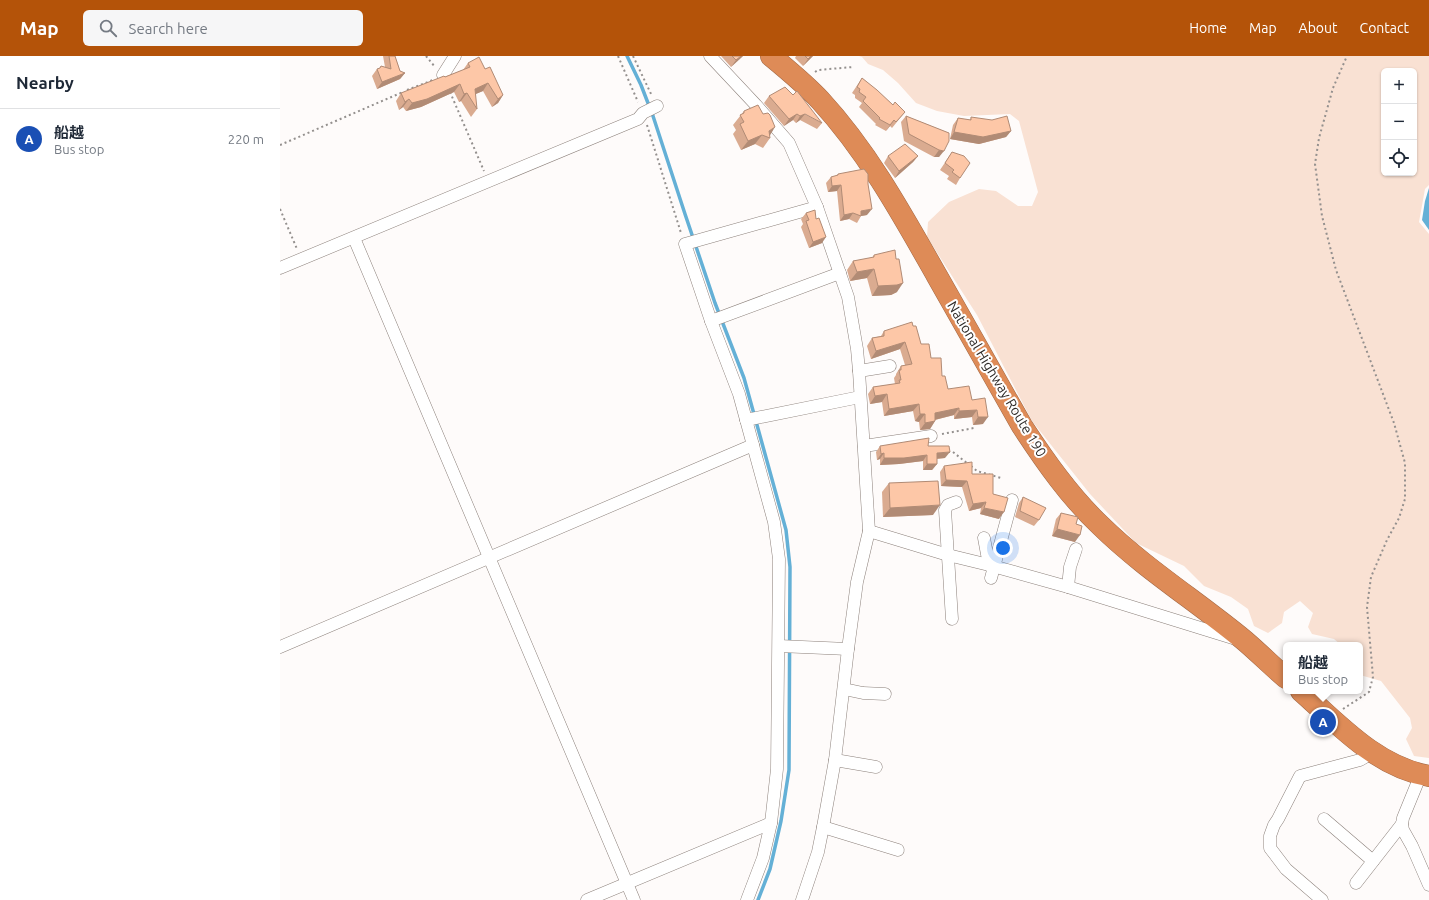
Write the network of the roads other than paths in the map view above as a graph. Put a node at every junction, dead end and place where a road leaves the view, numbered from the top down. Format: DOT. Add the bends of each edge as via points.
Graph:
graph roads {
  1 [pos="455,56"];
  2 [pos="710,56"];
  3 [pos="771,56"];
  4 [pos="443,75"];
  5 [pos="657,106"];
  6 [pos="817,207"];
  7 [pos="354,238"];
  8 [pos="280,268"];
  9 [pos="840,273"];
  10 [pos="711,321"];
  11 [pos="890,366"];
  12 [pos="859,371"];
  13 [pos="860,397"];
  14 [pos="746,420"];
  15 [pos="931,436"];
  16 [pos="753,445"];
  17 [pos="864,446"];
  18 [pos="1012,500"];
  19 [pos="956,502"];
  20 [pos="869,531"];
  21 [pos="984,538"];
  22 [pos="1076,549"];
  23 [pos="948,555"];
  24 [pos="489,558"];
  25 [pos="992,570"];
  26 [pos="1068,587"];
  27 [pos="952,619"];
  28 [pos="1245,641"];
  29 [pos="779,646"];
  30 [pos="280,647"];
  31 [pos="848,649"];
  32 [pos="1283,675"];
  33 [pos="844,690"];
  34 [pos="885,694"];
  35 [pos="1304,694"];
  36 [pos="1372,753"];
  37 [pos="835,760"];
  38 [pos="876,767"];
  39 [pos="1425,775"];
  40 [pos="1324,819"];
  41 [pos="771,823"];
  42 [pos="1402,824"];
  43 [pos="823,827"];
  44 [pos="898,850"];
  45 [pos="1373,861"];
  46 [pos="627,883"];
  47 [pos="1356,883"];
  48 [pos="1429,884"];
  49 [pos="587,900"];
  50 [pos="634,900"];
  51 [pos="747,900"];
  52 [pos="802,900"];
  53 [pos="1322,900"];
  1 -- 4 [label="street"];
  2 -- 6 [label="street" via="788,143"];
  3 -- 28 [label="highway, National Highway Route 190" via="820,100 863,155 900,212 1022,426 1067,488 1100,525 1145,566"];
  5 -- 7 [label="street" via="643,113 638,119"];
  6 -- 9 [label="street"];
  6 -- 10 [label="street" via="685,244"];
  7 -- 8 [label="street"];
  7 -- 24 [label="street"];
  9 -- 10 [label="street"];
  9 -- 12 [label="street" via="848,296"];
  10 -- 14 [label="street"];
  11 -- 12 [label="street"];
  12 -- 13 [label="street"];
  13 -- 14 [label="street"];
  13 -- 17 [label="street"];
  14 -- 16 [label="street"];
  15 -- 17 [label="street"];
  16 -- 24 [label="street"];
  16 -- 29 [label="street" via="774,522 779,559"];
  17 -- 20 [label="street"];
  18 -- 25 [label="street"];
  19 -- 23 [label="street" via="948,505 945,510"];
  20 -- 23 [label="street"];
  20 -- 31 [label="street" via="857,582"];
  21 -- 25 [label="street"];
  22 -- 26 [label="street" via="1070,567"];
  23 -- 25 [label="street"];
  23 -- 27 [label="street"];
  24 -- 30 [label="street"];
  24 -- 46 [label="street"];
  25 -- 26 [label="street"];
  26 -- 28 [label="street"];
  28 -- 32 [label="highway, National Highway Route 190"];
  29 -- 31 [label="street"];
  29 -- 41 [label="street" via="778,769"];
  31 -- 33 [label="street"];
  33 -- 34 [label="street"];
  33 -- 37 [label="street"];
  35 -- 36 [label="highway"];
  36 -- 39 [label="highway" via="1399,767"];
  36 -- 53 [label="street" via="1360,760 1300,776 1270,836 1270,848 1286,869"];
  37 -- 38 [label="street"];
  37 -- 43 [label="street"];
  39 -- 42 [label="street"];
  40 -- 45 [label="street"];
  41 -- 46 [label="street"];
  41 -- 51 [label="street" via="763,858"];
  42 -- 45 [label="street"];
  42 -- 48 [label="street"];
  43 -- 44 [label="street"];
  43 -- 52 [label="street" via="818,852"];
  45 -- 47 [label="street"];
  46 -- 49 [label="street"];
  46 -- 50 [label="street"];
}
